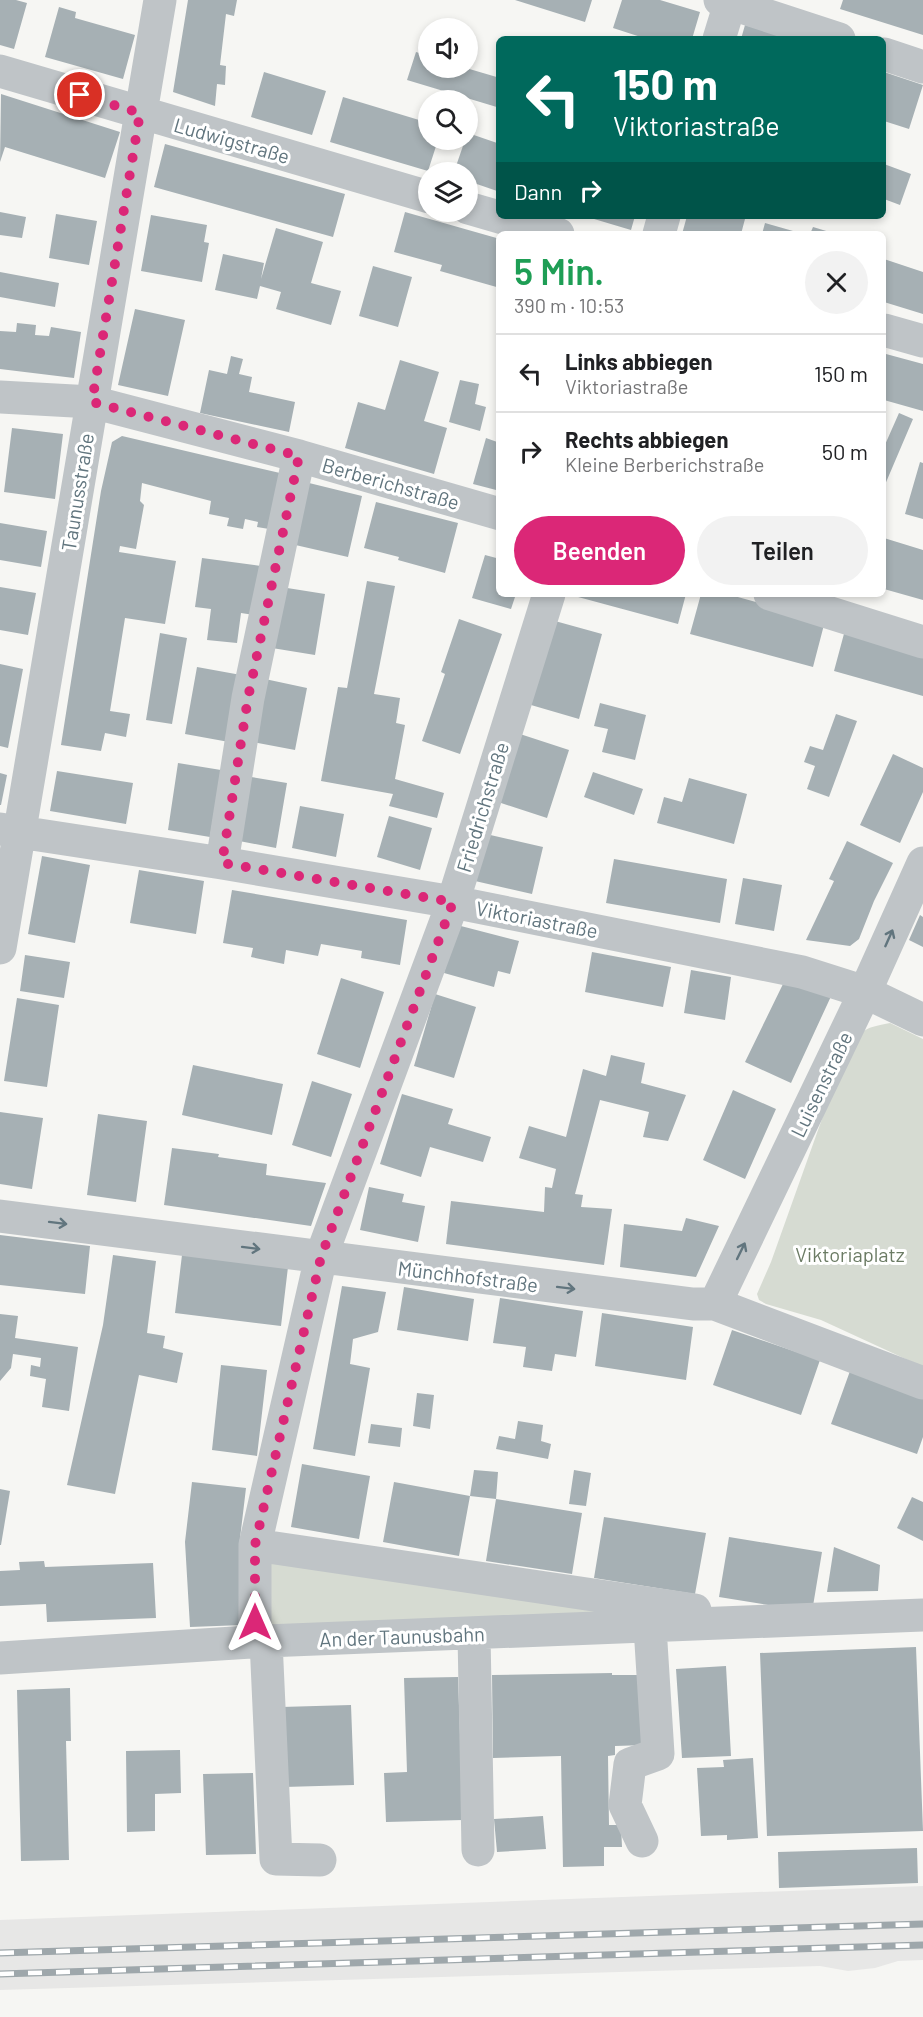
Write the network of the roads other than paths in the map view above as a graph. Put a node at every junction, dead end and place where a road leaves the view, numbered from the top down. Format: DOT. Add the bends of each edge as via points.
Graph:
graph roads {
  1 [pos="160,0"];
  2 [pos="727,1"];
  3 [pos="720,36"];
  4 [pos="829,36"];
  5 [pos="886,55"];
  6 [pos="923,67"];
  7 [pos="0,71"];
  8 [pos="140,113"];
  9 [pos="418,194"];
  10 [pos="478,211"];
  11 [pos="496,216"];
  12 [pos="506,219"];
  13 [pos="548,231"];
  14 [pos="886,331"];
  15 [pos="923,341"];
  16 [pos="0,397"];
  17 [pos="92,402"];
  18 [pos="297,464"];
  19 [pos="496,513"];
  20 [pos="548,597"];
  21 [pos="780,597"];
  22 [pos="923,642"];
  23 [pos="10,831"];
  24 [pos="222,863"];
  25 [pos="923,863"];
  26 [pos="453,902"];
  27 [pos="0,948"];
  28 [pos="865,992"];
  29 [pos="923,1020"];
  30 [pos="0,1216"];
  31 [pos="321,1257"];
  32 [pos="715,1304"];
  33 [pos="923,1383"];
  34 [pos="255,1545"];
  35 [pos="923,1615"];
  36 [pos="768,1621"];
  37 [pos="650,1627"];
  38 [pos="474,1634"];
  39 [pos="261,1641"];
  40 [pos="2,1666"];
  41 [pos="642,1841"];
  42 [pos="478,1850"];
  43 [pos="320,1860"];
  1 -- 8 [label="street, Taunusstraße"];
  2 -- 3 [label="street"];
  2 -- 4 [label="street"];
  5 -- 6 [label="street"];
  7 -- 8 [label="street, Ludwigstraße"];
  8 -- 9 [label="street, Ludwigstraße"];
  8 -- 17 [label="street, Taunusstraße"];
  10 -- 11 [label="street"];
  12 -- 13 [label="street"];
  14 -- 15 [label="street"];
  16 -- 17 [label="street, Berberichstraße"];
  17 -- 18 [label="street, Berberichstraße"];
  17 -- 23 [label="street, Taunusstraße"];
  18 -- 19 [label="street, Berberichstraße"];
  18 -- 24 [label="street" via="248,698"];
  20 -- 26 [label="street, Friedrichstraße"];
  21 -- 22 [label="street"];
  23 -- 24 [label="street, Viktoriastraße"];
  23 -- 27 [label="street, Taunusstraße"];
  24 -- 26 [label="street, Viktoriastraße"];
  28 -- 25 [label="street, Luisenstraße, one-way"];
  26 -- 28 [label="street, Viktoriastraße" via="802,972"];
  26 -- 31 [label="street, Friedrichstraße"];
  28 -- 29 [label="street, Viktoriastraße"];
  32 -- 28 [label="street, Luisenstraße, one-way"];
  30 -- 31 [label="street, Münchhofstraße, one-way"];
  31 -- 32 [label="street, Münchhofstraße, one-way"];
  31 -- 34 [label="street, Friedrichstraße"];
  32 -- 33 [label="street, Münchhofstraße"];
  34 -- 36 [label="street, An der Taunusbahn"];
  34 -- 39 [label="street, Friedrichstraße"];
  35 -- 36 [label="street, An der Taunusbahn"];
  36 -- 37 [label="street, An der Taunusbahn"];
  37 -- 38 [label="street, An der Taunusbahn"];
  37 -- 41 [label="street" via="658,1754 630,1764 625,1805"];
  38 -- 39 [label="street, An der Taunusbahn"];
  38 -- 42 [label="street"];
  39 -- 40 [label="street, An der Taunusbahn"];
  39 -- 43 [label="street, Friedrichstraße" via="276,1859"];
}
